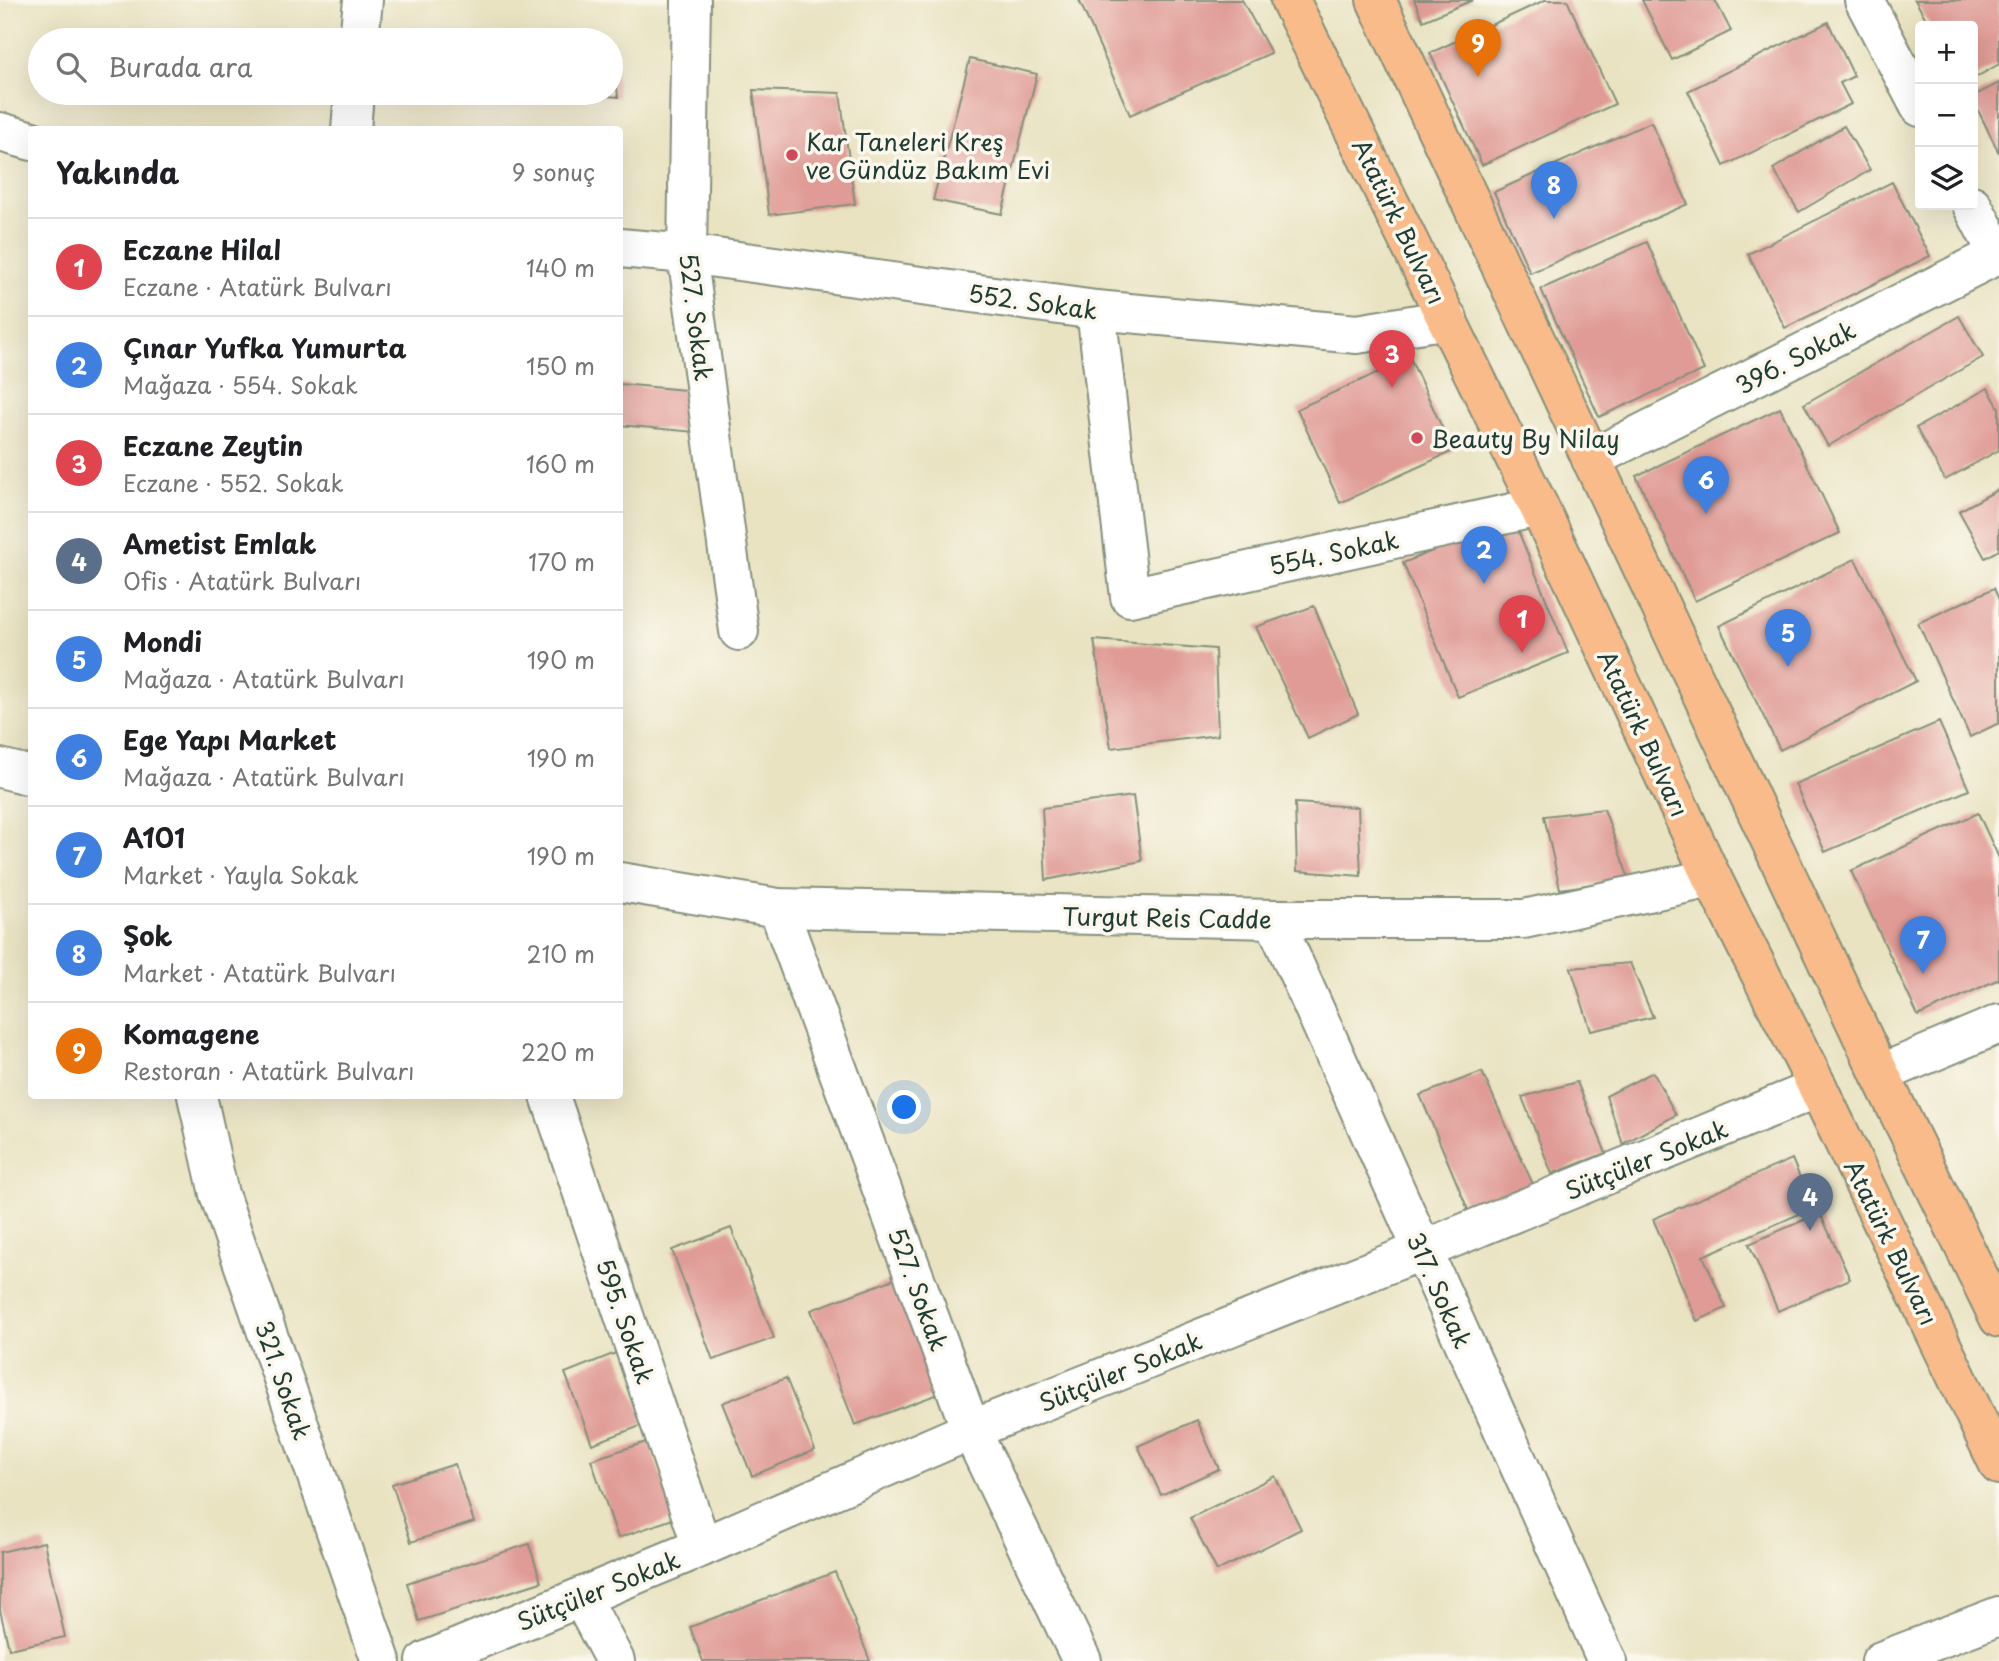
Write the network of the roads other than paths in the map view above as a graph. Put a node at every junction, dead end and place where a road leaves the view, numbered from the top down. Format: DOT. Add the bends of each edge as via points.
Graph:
graph roads {
  1 [pos="363,0"];
  2 [pos="691,0"];
  3 [pos="1290,0"];
  4 [pos="1376,0"];
  5 [pos="1864,0"];
  6 [pos="360,28"];
  7 [pos="1915,97"];
  8 [pos="353,105"];
  9 [pos="351,126"];
  10 [pos="0,132"];
  11 [pos="28,140"];
  12 [pos="1975,210"];
  13 [pos="623,248"];
  14 [pos="687,254"];
  15 [pos="1999,255"];
  16 [pos="1096,310"];
  17 [pos="1448,319"];
  18 [pos="1591,459"];
  19 [pos="1539,507"];
  20 [pos="738,631"];
  21 [pos="0,768"];
  22 [pos="28,775"];
  23 [pos="1712,878"];
  24 [pos="623,882"];
  25 [pos="778,908"];
  26 [pos="1274,919"];
  27 [pos="1999,1024"];
  28 [pos="1880,1074"];
  29 [pos="1818,1088"];
  30 [pos="198,1099"];
  31 [pos="551,1099"];
  32 [pos="1423,1250"];
  33 [pos="1999,1318"];
  34 [pos="971,1430"];
  35 [pos="1999,1465"];
  36 [pos="702,1547"];
  37 [pos="581,1597"];
  38 [pos="1999,1616"];
  39 [pos="381,1661"];
  40 [pos="426,1661"];
  41 [pos="615,1661"];
  42 [pos="1082,1661"];
  43 [pos="1606,1661"];
  44 [pos="1881,1661"];
  1 -- 6 [label="street"];
  2 -- 14 [label="street, 527. Sokak"];
  3 -- 17 [label="main road, Atatürk Bulvarı"];
  4 -- 18 [label="main road"];
  5 -- 7 [label="street"];
  8 -- 9 [label="street"];
  10 -- 11 [label="street"];
  12 -- 15 [label="street"];
  13 -- 14 [label="street, 552. Sokak"];
  14 -- 16 [label="street, 552. Sokak"];
  14 -- 20 [label="street, 527. Sokak"];
  15 -- 18 [label="street, 396. Sokak"];
  16 -- 17 [label="street, 552. Sokak" via="1357,334"];
  16 -- 19 [label="street, 554. Sokak" via="1130,597"];
  17 -- 19 [label="main road, Atatürk Bulvarı"];
  18 -- 28 [label="main road"];
  19 -- 23 [label="main road, Atatürk Bulvarı"];
  21 -- 22 [label="street"];
  23 -- 26 [label="street, Turgut Reis Cadde" via="1524,919"];
  23 -- 29 [label="main road, Atatürk Bulvarı"];
  24 -- 25 [label="street, Turgut Reis Cadde"];
  25 -- 26 [label="street, Turgut Reis Cadde"];
  25 -- 34 [label="street, 527. Sokak"];
  26 -- 32 [label="street, 317. Sokak"];
  27 -- 28 [label="street"];
  28 -- 33 [label="main road"];
  29 -- 32 [label="street, Sütçüler Sokak"];
  29 -- 35 [label="main road, Atatürk Bulvarı"];
  30 -- 39 [label="street, 321. Sokak" via="219,1194"];
  31 -- 36 [label="street, 595. Sokak"];
  32 -- 34 [label="street, Sütçüler Sokak"];
  32 -- 43 [label="street, 317. Sokak"];
  34 -- 36 [label="street, Sütçüler Sokak"];
  34 -- 42 [label="street, 527. Sokak"];
  36 -- 37 [label="street, Sütçüler Sokak"];
  37 -- 40 [label="street, Sütçüler Sokak"];
  37 -- 41 [label="street"];
  38 -- 44 [label="street"];
}
